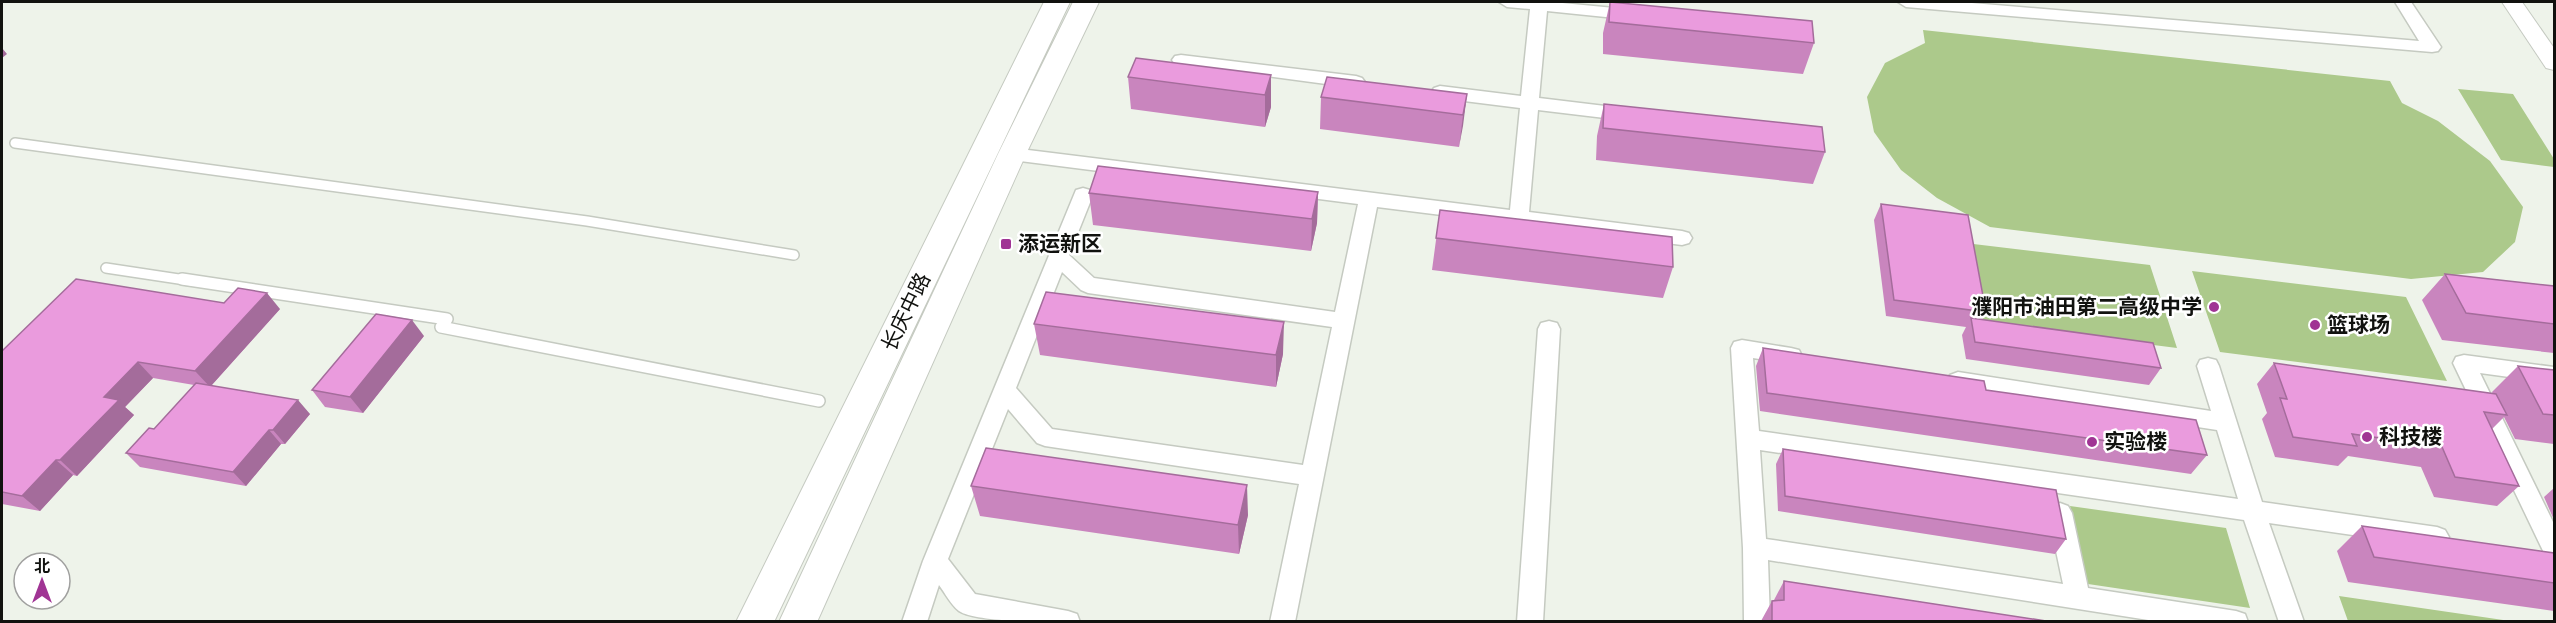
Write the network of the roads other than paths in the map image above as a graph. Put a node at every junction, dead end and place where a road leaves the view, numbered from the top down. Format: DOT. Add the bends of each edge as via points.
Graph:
graph roads {
  1 [pos="1057,2"];
  2 [pos="1086,2"];
  3 [pos="1507,2"];
  4 [pos="1906,2"];
  5 [pos="2403,2"];
  6 [pos="2512,2"];
  7 [pos="1539,5"];
  8 [pos="1654,17"];
  9 [pos="1181,60"];
  10 [pos="2554,63"];
  11 [pos="1378,85"];
  12 [pos="1425,90"];
  13 [pos="1530,104"];
  14 [pos="1645,116"];
  15 [pos="15,143"];
  16 [pos="1012,154"];
  17 [pos="1083,195"];
  18 [pos="1369,198"];
  19 [pos="1519,217"];
  20 [pos="1682,238"];
  21 [pos="794,255"];
  22 [pos="1059,257"];
  23 [pos="106,268"];
  24 [pos="1343,321"];
  25 [pos="1549,329"];
  26 [pos="1812,359"];
  27 [pos="2208,366"];
  28 [pos="2554,375"];
  29 [pos="1942,379"];
  30 [pos="1004,389"];
  31 [pos="819,401"];
  32 [pos="2225,422"];
  33 [pos="1749,439"];
  34 [pos="1311,476"];
  35 [pos="2054,482"];
  36 [pos="2253,510"];
  37 [pos="2462,541"];
  38 [pos="1755,548"];
  39 [pos="2554,548"];
  40 [pos="2531,551"];
  41 [pos="2554,554"];
  42 [pos="935,561"];
  43 [pos="2078,598"];
  44 [pos="755,621"];
  45 [pos="798,621"];
  46 [pos="914,621"];
  47 [pos="1068,621"];
  48 [pos="1282,621"];
  49 [pos="1530,621"];
  50 [pos="1757,621"];
  51 [pos="2236,621"];
  52 [pos="2292,621"];
  1 -- 44 [label="main road, 长庆中路"];
  2 -- 16 [label="main road, 长庆中路"];
  3 -- 7 [label="street"];
  4 -- 5 [label="street" via="2432,47"];
  6 -- 10 [label="street"];
  7 -- 8 [label="street"];
  7 -- 13 [label="street"];
  9 -- 11 [label="street"];
  12 -- 13 [label="street"];
  13 -- 14 [label="street"];
  13 -- 19 [label="street"];
  15 -- 21 [label="lane" via="586,222"];
  16 -- 18 [label="street"];
  16 -- 45 [label="main road, 长庆中路"];
  17 -- 22 [label="street"];
  18 -- 19 [label="street"];
  18 -- 24 [label="street"];
  19 -- 20 [label="street"];
  22 -- 24 [label="street" via="1088,285"];
  22 -- 30 [label="street"];
  23 -- 31 [label="lane" via="447,320 441,327"];
  24 -- 34 [label="street"];
  25 -- 49 [label="street"];
  26 -- 33 [label="street" via="1742,348"];
  27 -- 32 [label="street"];
  28 -- 39 [label="street" via="2464,363"];
  29 -- 32 [label="street"];
  30 -- 34 [label="street" via="1045,437"];
  30 -- 42 [label="street"];
  32 -- 36 [label="street"];
  33 -- 35 [label="street"];
  33 -- 38 [label="street"];
  34 -- 48 [label="street"];
  35 -- 36 [label="street"];
  35 -- 43 [label="street"];
  36 -- 37 [label="street"];
  36 -- 52 [label="street"];
  38 -- 43 [label="street"];
  38 -- 50 [label="street"];
  40 -- 41 [label="street"];
  42 -- 46 [label="street"];
  42 -- 47 [label="street" via="968,604"];
  43 -- 51 [label="street"];
}
